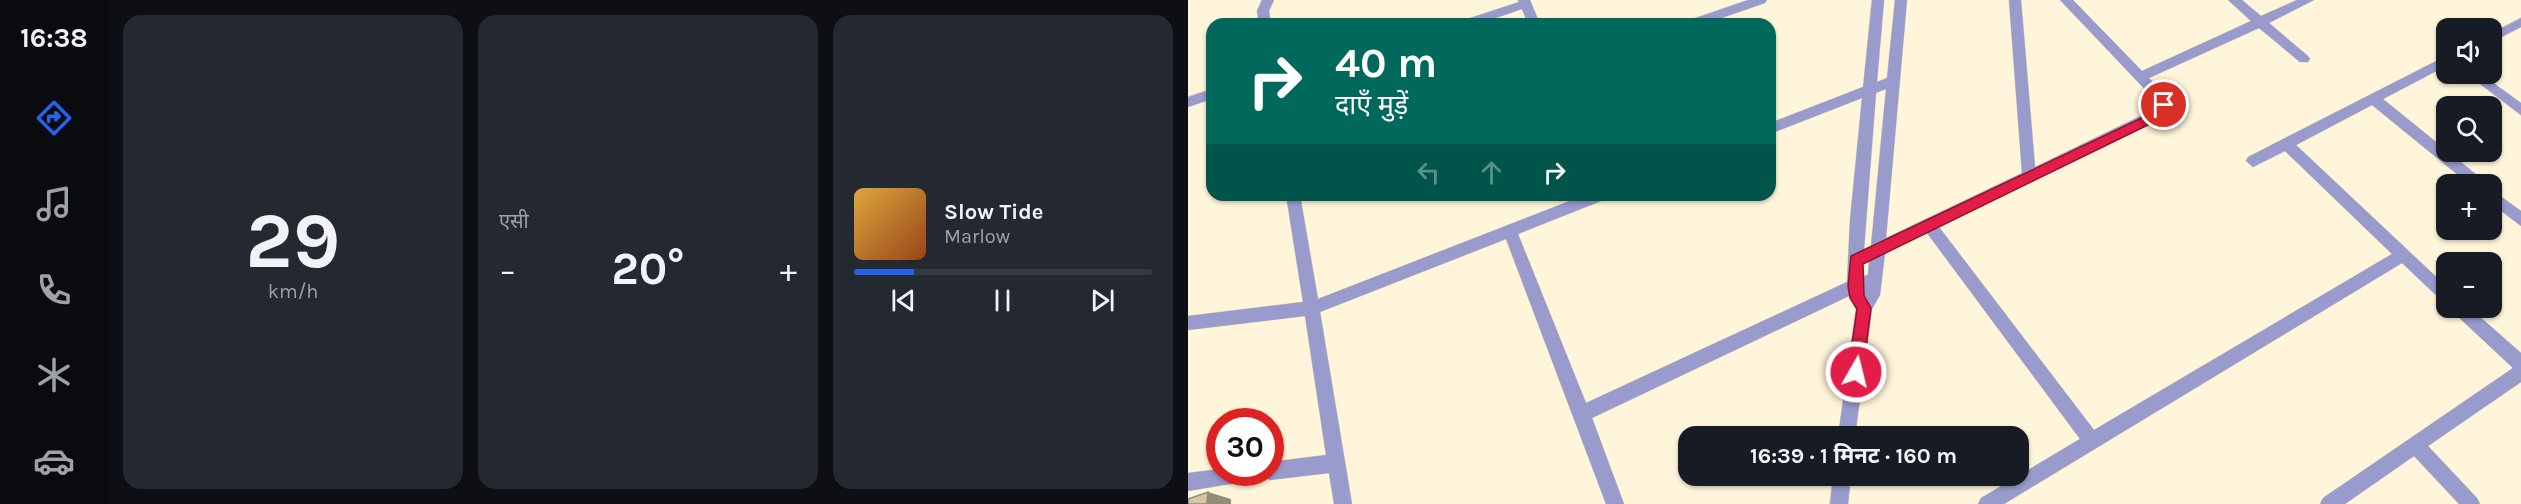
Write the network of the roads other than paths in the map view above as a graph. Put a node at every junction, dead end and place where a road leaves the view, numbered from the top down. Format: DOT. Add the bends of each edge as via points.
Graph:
graph roads {
  1 [pos="1268,0"];
  2 [pos="1761,0"];
  3 [pos="1878,0"];
  4 [pos="1901,0"];
  5 [pos="2015,0"];
  6 [pos="2066,0"];
  7 [pos="2234,0"];
  8 [pos="2308,0"];
  9 [pos="1525,2"];
  10 [pos="1264,18"];
  11 [pos="1481,18"];
  12 [pos="1532,18"];
  13 [pos="1708,18"];
  14 [pos="2260,22"];
  15 [pos="2521,22"];
  16 [pos="2502,32"];
  17 [pos="2304,58"];
  18 [pos="2436,66"];
  19 [pos="2140,77"];
  20 [pos="1895,80"];
  21 [pos="2486,84"];
  22 [pos="1868,91"];
  23 [pos="1206,96"];
  24 [pos="2373,99"];
  25 [pos="1188,102"];
  26 [pos="2521,110"];
  27 [pos="1776,127"];
  28 [pos="2286,144"];
  29 [pos="2253,161"];
  30 [pos="2466,174"];
  31 [pos="2029,176"];
  32 [pos="1294,201"];
  33 [pos="1586,201"];
  34 [pos="2502,204"];
  35 [pos="2521,220"];
  36 [pos="1930,226"];
  37 [pos="1510,231"];
  38 [pos="1878,250"];
  39 [pos="2403,255"];
  40 [pos="1856,260"];
  41 [pos="1875,279"];
  42 [pos="1855,286"];
  43 [pos="2436,286"];
  44 [pos="1312,308"];
  45 [pos="1864,308"];
  46 [pos="2471,318"];
  47 [pos="1188,323"];
  48 [pos="2521,364"];
  49 [pos="2521,372"];
  50 [pos="1582,414"];
  51 [pos="1848,426"];
  52 [pos="2092,441"];
  53 [pos="2415,444"];
  54 [pos="1337,463"];
  55 [pos="1284,469"];
  56 [pos="1206,480"];
  57 [pos="1188,482"];
  58 [pos="1841,486"];
  59 [pos="1343,504"];
  60 [pos="1615,504"];
  61 [pos="1839,504"];
  62 [pos="1987,504"];
  63 [pos="2329,504"];
  64 [pos="2471,504"];
  1 -- 10 [label="street"];
  2 -- 13 [label="street"];
  3 -- 22 [label="street"];
  4 -- 20 [label="street"];
  5 -- 31 [label="street"];
  6 -- 19 [label="street"];
  7 -- 14 [label="street"];
  8 -- 14 [label="street"];
  9 -- 11 [label="street"];
  9 -- 12 [label="street"];
  14 -- 17 [label="street"];
  14 -- 19 [label="street"];
  15 -- 16 [label="street"];
  18 -- 24 [label="street"];
  19 -- 31 [label="street" via="2162,99 2162,112"];
  20 -- 22 [label="street"];
  20 -- 38 [label="street"];
  21 -- 26 [label="street"];
  22 -- 27 [label="street"];
  22 -- 40 [label="street"];
  23 -- 25 [label="street"];
  24 -- 28 [label="street"];
  24 -- 30 [label="street"];
  28 -- 29 [label="street"];
  28 -- 39 [label="street"];
  31 -- 36 [label="street"];
  32 -- 44 [label="street"];
  33 -- 37 [label="street"];
  34 -- 35 [label="street"];
  36 -- 38 [label="street"];
  36 -- 52 [label="street"];
  37 -- 44 [label="street"];
  37 -- 50 [label="street"];
  38 -- 40 [label="street"];
  38 -- 41 [label="street"];
  39 -- 43 [label="street"];
  39 -- 52 [label="street"];
  40 -- 42 [label="street"];
  41 -- 42 [label="street"];
  41 -- 45 [label="street"];
  42 -- 45 [label="street"];
  42 -- 50 [label="street"];
  44 -- 47 [label="street"];
  44 -- 54 [label="street"];
  45 -- 51 [label="street"];
  46 -- 48 [label="street"];
  49 -- 53 [label="street"];
  50 -- 60 [label="street"];
  52 -- 62 [label="street"];
  53 -- 63 [label="street"];
  53 -- 64 [label="street"];
  54 -- 55 [label="street"];
  54 -- 59 [label="street"];
  56 -- 57 [label="street"];
  58 -- 61 [label="street"];
}
